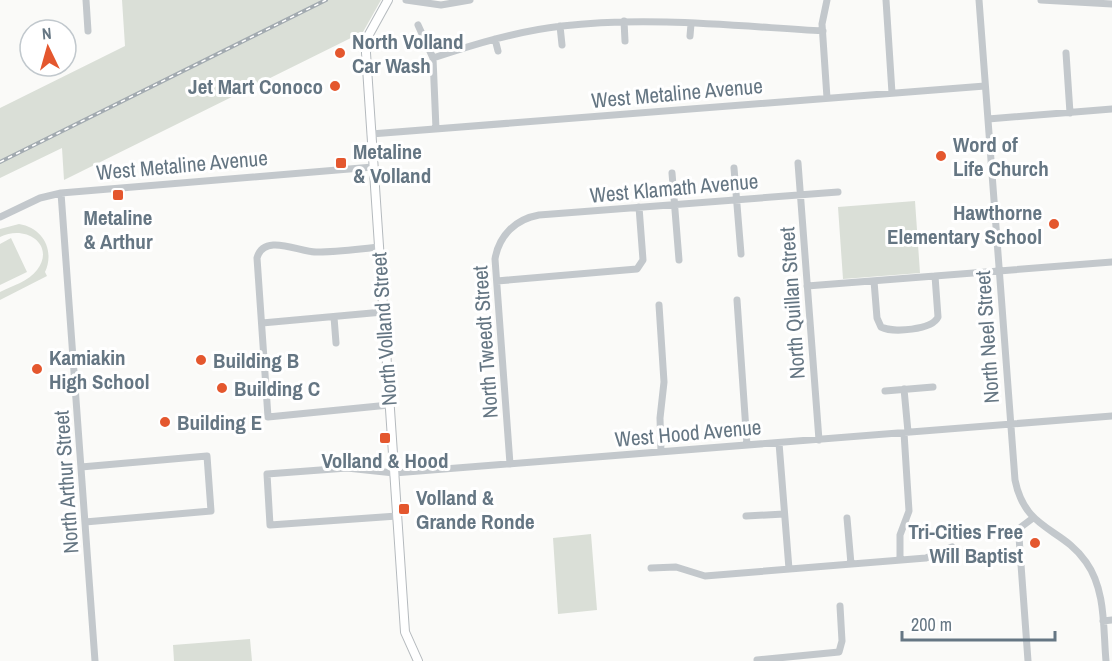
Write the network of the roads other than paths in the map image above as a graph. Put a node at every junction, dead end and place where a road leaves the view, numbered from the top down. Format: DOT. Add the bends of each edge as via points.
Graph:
graph roads {
  1 [pos="86,0"];
  2 [pos="388,0"];
  3 [pos="406,0"];
  4 [pos="471,0"];
  5 [pos="827,0"];
  6 [pos="886,0"];
  7 [pos="980,0"];
  8 [pos="1041,0"];
  9 [pos="1112,4"];
  10 [pos="624,21"];
  11 [pos="691,24"];
  12 [pos="418,25"];
  13 [pos="560,26"];
  14 [pos="756,28"];
  15 [pos="88,31"];
  16 [pos="823,31"];
  17 [pos="690,36"];
  18 [pos="756,36"];
  19 [pos="495,39"];
  20 [pos="625,41"];
  21 [pos="562,45"];
  22 [pos="498,51"];
  23 [pos="1066,53"];
  24 [pos="433,58"];
  25 [pos="986,86"];
  26 [pos="892,93"];
  27 [pos="827,98"];
  28 [pos="1112,109"];
  29 [pos="1070,113"];
  30 [pos="988,119"];
  31 [pos="436,129"];
  32 [pos="371,134"];
  33 [pos="798,163"];
  34 [pos="373,167"];
  35 [pos="734,168"];
  36 [pos="672,173"];
  37 [pos="838,192"];
  38 [pos="61,193"];
  39 [pos="800,194"];
  40 [pos="737,200"];
  41 [pos="674,205"];
  42 [pos="639,207"];
  43 [pos="0,217"];
  44 [pos="514,224"];
  45 [pos="379,247"];
  46 [pos="741,254"];
  47 [pos="679,260"];
  48 [pos="1112,262"];
  49 [pos="999,271"];
  50 [pos="935,276"];
  51 [pos="496,281"];
  52 [pos="874,281"];
  53 [pos="807,286"];
  54 [pos="737,300"];
  55 [pos="660,305"];
  56 [pos="383,312"];
  57 [pos="334,317"];
  58 [pos="262,323"];
  59 [pos="336,343"];
  60 [pos="933,387"];
  61 [pos="904,389"];
  62 [pos="885,391"];
  63 [pos="389,405"];
  64 [pos="1112,416"];
  65 [pos="1010,424"];
  66 [pos="906,433"];
  67 [pos="819,440"];
  68 [pos="779,443"];
  69 [pos="747,445"];
  70 [pos="661,452"];
  71 [pos="510,464"];
  72 [pos="81,467"];
  73 [pos="394,473"];
  74 [pos="784,513"];
  75 [pos="397,516"];
  76 [pos="747,516"];
  77 [pos="847,518"];
  78 [pos="1033,518"];
  79 [pos="85,522"];
  80 [pos="952,547"];
  81 [pos="900,560"];
  82 [pos="851,564"];
  83 [pos="651,568"];
  84 [pos="789,569"];
  85 [pos="840,606"];
  86 [pos="1112,620"];
  87 [pos="1103,621"];
  88 [pos="806,658"];
  89 [pos="757,660"];
  90 [pos="95,661"];
  91 [pos="418,661"];
  92 [pos="1028,661"];
  93 [pos="1106,661"];
  1 -- 15 [label="street"];
  2 -- 32 [label="main road, North Volland Street" via="366,42"];
  3 -- 4 [label="street" via="441,5"];
  5 -- 16 [label="street"];
  6 -- 26 [label="street"];
  7 -- 25 [label="street, North Neel Street"];
  8 -- 9 [label="street"];
  10 -- 11 [label="street"];
  10 -- 13 [label="street"];
  10 -- 20 [label="street"];
  11 -- 14 [label="street"];
  11 -- 17 [label="street"];
  12 -- 24 [label="street"];
  13 -- 19 [label="street"];
  13 -- 21 [label="street"];
  14 -- 16 [label="street"];
  14 -- 18 [label="street"];
  16 -- 27 [label="street"];
  19 -- 22 [label="street"];
  19 -- 24 [label="street"];
  23 -- 29 [label="street"];
  24 -- 31 [label="street"];
  25 -- 26 [label="street, West Metaline Avenue"];
  25 -- 30 [label="street, North Neel Street"];
  26 -- 27 [label="street, West Metaline Avenue"];
  27 -- 31 [label="street, West Metaline Avenue"];
  28 -- 29 [label="street"];
  29 -- 30 [label="street"];
  30 -- 49 [label="street, North Neel Street"];
  31 -- 32 [label="street, West Metaline Avenue"];
  32 -- 34 [label="main road, North Volland Street"];
  33 -- 39 [label="street, North Quillan Street"];
  34 -- 38 [label="street, West Metaline Avenue"];
  34 -- 45 [label="main road, North Volland Street"];
  35 -- 40 [label="street"];
  36 -- 41 [label="street"];
  37 -- 39 [label="street, West Klamath Avenue"];
  38 -- 43 [label="street, West Metaline Avenue" via="39,198"];
  38 -- 72 [label="street, North Arthur Street"];
  39 -- 40 [label="street, West Klamath Avenue"];
  39 -- 53 [label="street, North Quillan Street"];
  40 -- 41 [label="street, West Klamath Avenue"];
  40 -- 46 [label="street"];
  41 -- 42 [label="street, West Klamath Avenue"];
  41 -- 47 [label="street"];
  42 -- 44 [label="street, West Klamath Avenue" via="539,215"];
  42 -- 51 [label="street" via="641,266 635,270"];
  44 -- 51 [label="street, North Tweedt Street" via="498,247"];
  45 -- 56 [label="main road, North Volland Street"];
  45 -- 58 [label="street" via="314,252 287,245 260,250 257,258"];
  48 -- 49 [label="street"];
  49 -- 50 [label="street"];
  49 -- 65 [label="street, North Neel Street"];
  50 -- 52 [label="street"];
  50 -- 52 [label="street" via="938,317 927,327 881,327"];
  51 -- 71 [label="street, North Tweedt Street"];
  52 -- 53 [label="street"];
  53 -- 67 [label="street, North Quillan Street"];
  54 -- 69 [label="street"];
  55 -- 70 [label="street" via="664,382"];
  56 -- 57 [label="street"];
  56 -- 63 [label="main road, North Volland Street"];
  57 -- 58 [label="street"];
  57 -- 59 [label="street"];
  58 -- 63 [label="street" via="268,417"];
  60 -- 61 [label="street"];
  61 -- 62 [label="street"];
  61 -- 66 [label="street"];
  63 -- 73 [label="main road, North Volland Street"];
  64 -- 65 [label="street, West Hood Avenue"];
  65 -- 66 [label="street, West Hood Avenue"];
  65 -- 78 [label="street, North Neel Street" via="1016,486"];
  66 -- 67 [label="street, West Hood Avenue"];
  66 -- 81 [label="street" via="909,511 900,535"];
  67 -- 68 [label="street, West Hood Avenue"];
  68 -- 69 [label="street, West Hood Avenue"];
  68 -- 74 [label="street"];
  69 -- 70 [label="street, West Hood Avenue"];
  70 -- 71 [label="street, West Hood Avenue"];
  71 -- 73 [label="street, West Hood Avenue"];
  72 -- 79 [label="street, North Arthur Street"];
  72 -- 79 [label="street" via="207,456 211,511"];
  73 -- 75 [label="main road, North Volland Street"];
  73 -- 75 [label="street, West Hood Avenue" via="346,468 267,474 270,525"];
  74 -- 76 [label="street"];
  74 -- 84 [label="street"];
  75 -- 91 [label="main road, North Volland Street" via="406,637"];
  77 -- 82 [label="street"];
  78 -- 87 [label="street" via="1085,560 1098,585"];
  78 -- 92 [label="street" via="1021,528 1018,537"];
  79 -- 90 [label="street, North Arthur Street"];
  80 -- 81 [label="street" via="932,557"];
  81 -- 82 [label="street"];
  82 -- 84 [label="street"];
  83 -- 84 [label="street" via="676,567 705,576"];
  85 -- 88 [label="street" via="841,650"];
  86 -- 87 [label="street"];
  87 -- 93 [label="street"];
  88 -- 89 [label="street"];
}
